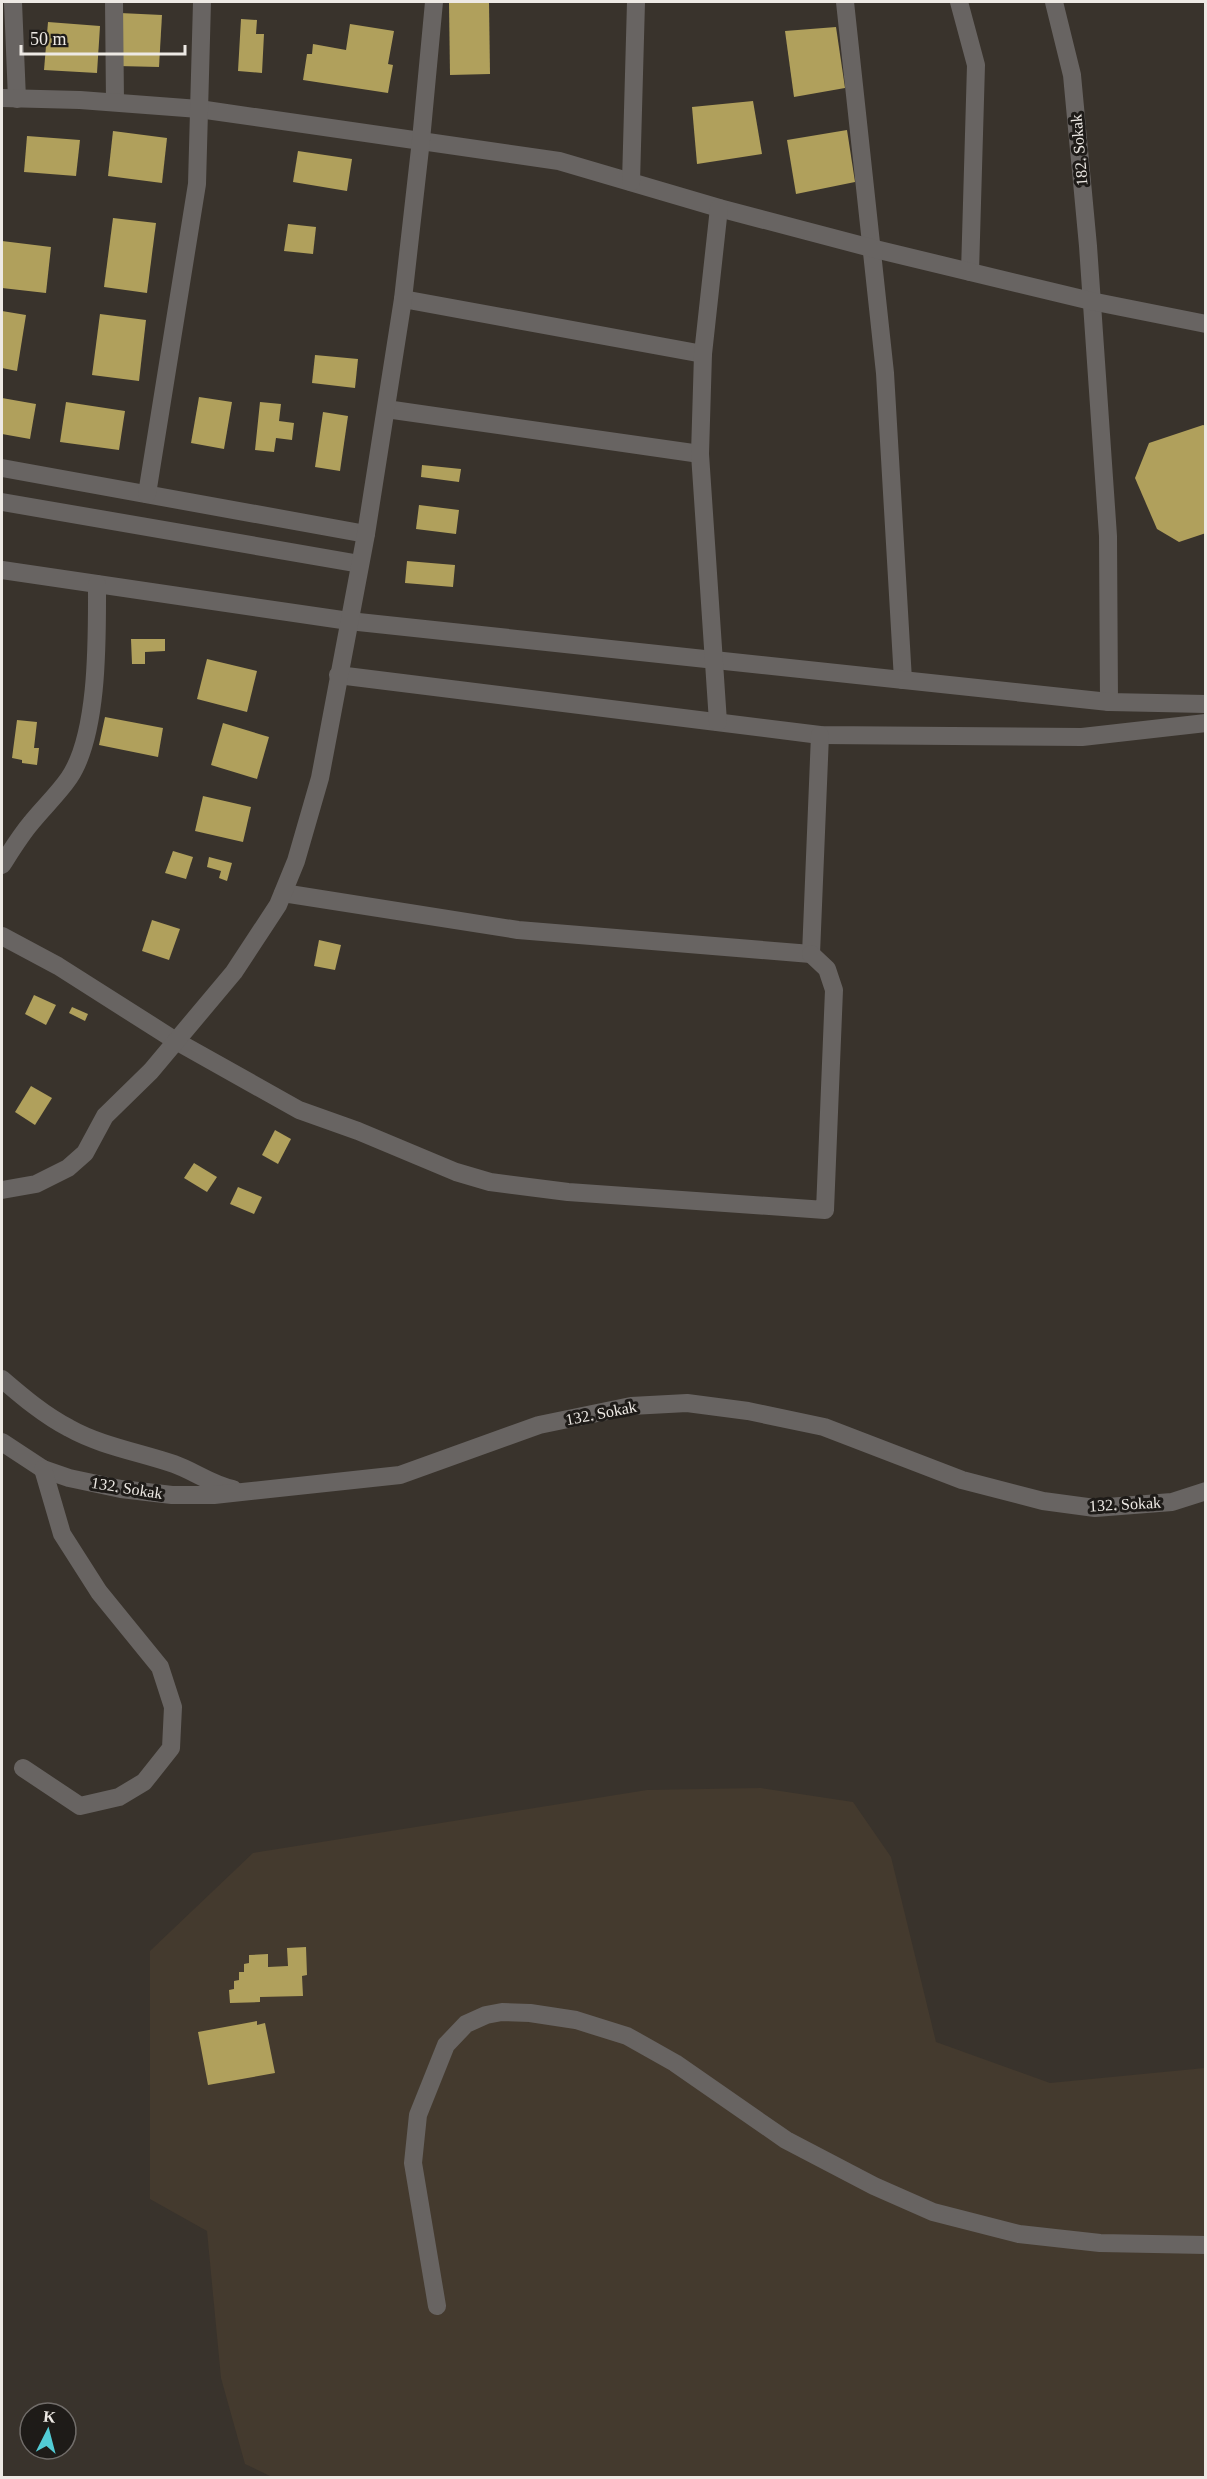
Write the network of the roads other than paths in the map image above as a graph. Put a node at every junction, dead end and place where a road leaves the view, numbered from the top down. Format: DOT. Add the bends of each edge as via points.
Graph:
graph roads {
  1 [pos="12,2"];
  2 [pos="114,2"];
  3 [pos="202,2"];
  4 [pos="434,2"];
  5 [pos="636,2"];
  6 [pos="845,2"];
  7 [pos="958,2"];
  8 [pos="1054,2"];
  9 [pos="9,98"];
  10 [pos="115,102"];
  11 [pos="199,109"];
  12 [pos="421,140"];
  13 [pos="631,182"];
  14 [pos="719,208"];
  15 [pos="871,248"];
  16 [pos="970,272"];
  17 [pos="403,299"];
  18 [pos="1091,301"];
  19 [pos="1206,324"];
  20 [pos="703,354"];
  21 [pos="386,409"];
  22 [pos="700,454"];
  23 [pos="2,468"];
  24 [pos="147,494"];
  25 [pos="2,502"];
  26 [pos="366,534"];
  27 [pos="360,564"];
  28 [pos="2,570"];
  29 [pos="97,584"];
  30 [pos="349,621"];
  31 [pos="715,660"];
  32 [pos="338,675"];
  33 [pos="903,680"];
  34 [pos="1108,702"];
  35 [pos="1206,704"];
  36 [pos="718,722"];
  37 [pos="1206,723"];
  38 [pos="820,735"];
  39 [pos="2,865"];
  40 [pos="283,892"];
  41 [pos="2,936"];
  42 [pos="810,954"];
  43 [pos="176,1041"];
  44 [pos="2,1190"];
  45 [pos="2,1379"];
  46 [pos="2,1442"];
  47 [pos="43,1469"];
  48 [pos="1206,1491"];
  49 [pos="247,1492"];
  50 [pos="23,1768"];
  51 [pos="1206,2245"];
  52 [pos="437,2306"];
  1 -- 9 [label="street"];
  2 -- 10 [label="street"];
  3 -- 11 [label="street"];
  4 -- 12 [label="street"];
  5 -- 13 [label="street"];
  6 -- 15 [label="street"];
  7 -- 16 [label="street" via="976,65"];
  8 -- 18 [label="street, 182. Sokak" via="1072,75"];
  9 -- 10 [label="street"];
  10 -- 11 [label="street"];
  11 -- 12 [label="street"];
  11 -- 24 [label="street" via="197,184"];
  12 -- 13 [label="street" via="559,161"];
  12 -- 17 [label="street"];
  13 -- 14 [label="street"];
  14 -- 15 [label="street"];
  14 -- 20 [label="street"];
  15 -- 16 [label="street"];
  15 -- 33 [label="street" via="885,373"];
  16 -- 18 [label="street"];
  17 -- 20 [label="street"];
  17 -- 21 [label="street"];
  18 -- 19 [label="street"];
  18 -- 34 [label="street, 182. Sokak" via="1108,536"];
  20 -- 22 [label="street"];
  21 -- 22 [label="street"];
  21 -- 26 [label="street"];
  22 -- 31 [label="street"];
  23 -- 24 [label="street"];
  24 -- 26 [label="street"];
  25 -- 27 [label="street"];
  26 -- 27 [label="street"];
  27 -- 30 [label="street"];
  28 -- 29 [label="street"];
  29 -- 30 [label="street"];
  29 -- 39 [label="street" via="96,658 82,752 70,777 28,826"];
  30 -- 31 [label="street"];
  30 -- 32 [label="street"];
  31 -- 33 [label="street"];
  31 -- 36 [label="street"];
  32 -- 36 [label="street"];
  32 -- 40 [label="street" via="320,778"];
  33 -- 34 [label="street"];
  34 -- 35 [label="street"];
  36 -- 38 [label="street"];
  37 -- 38 [label="street" via="1082,737"];
  38 -- 42 [label="street"];
  40 -- 42 [label="street" via="518,930"];
  40 -- 43 [label="street" via="234,972"];
  41 -- 43 [label="street" via="58,966"];
  42 -- 43 [label="street" via="827,969 834,990 825,1210 568,1192 490,1182 299,1110"];
  43 -- 44 [label="street" via="105,1116 85,1153 68,1168 36,1184"];
  45 -- 49 [label="street" via="70,1429 128,1452 175,1464 222,1487"];
  46 -- 47 [label="street, 132. Sokak"];
  47 -- 49 [label="street, 132. Sokak" via="122,1489 172,1495"];
  47 -- 50 [label="street" via="62,1533 99,1592 160,1667 173,1707 171,1748 144,1782 119,1797 80,1806"];
  48 -- 49 [label="street, 132. Sokak" via="1172,1502 1095,1508 1043,1501 962,1480 824,1427 687,1403 631,1406 538,1425 400,1475"];
  51 -- 52 [label="street" via="1100,2243 1019,2234 933,2212 786,2140 675,2063 627,2036 576,2020 502,2012 465,2024 446,2045 417,2122 413,2163"];
}
